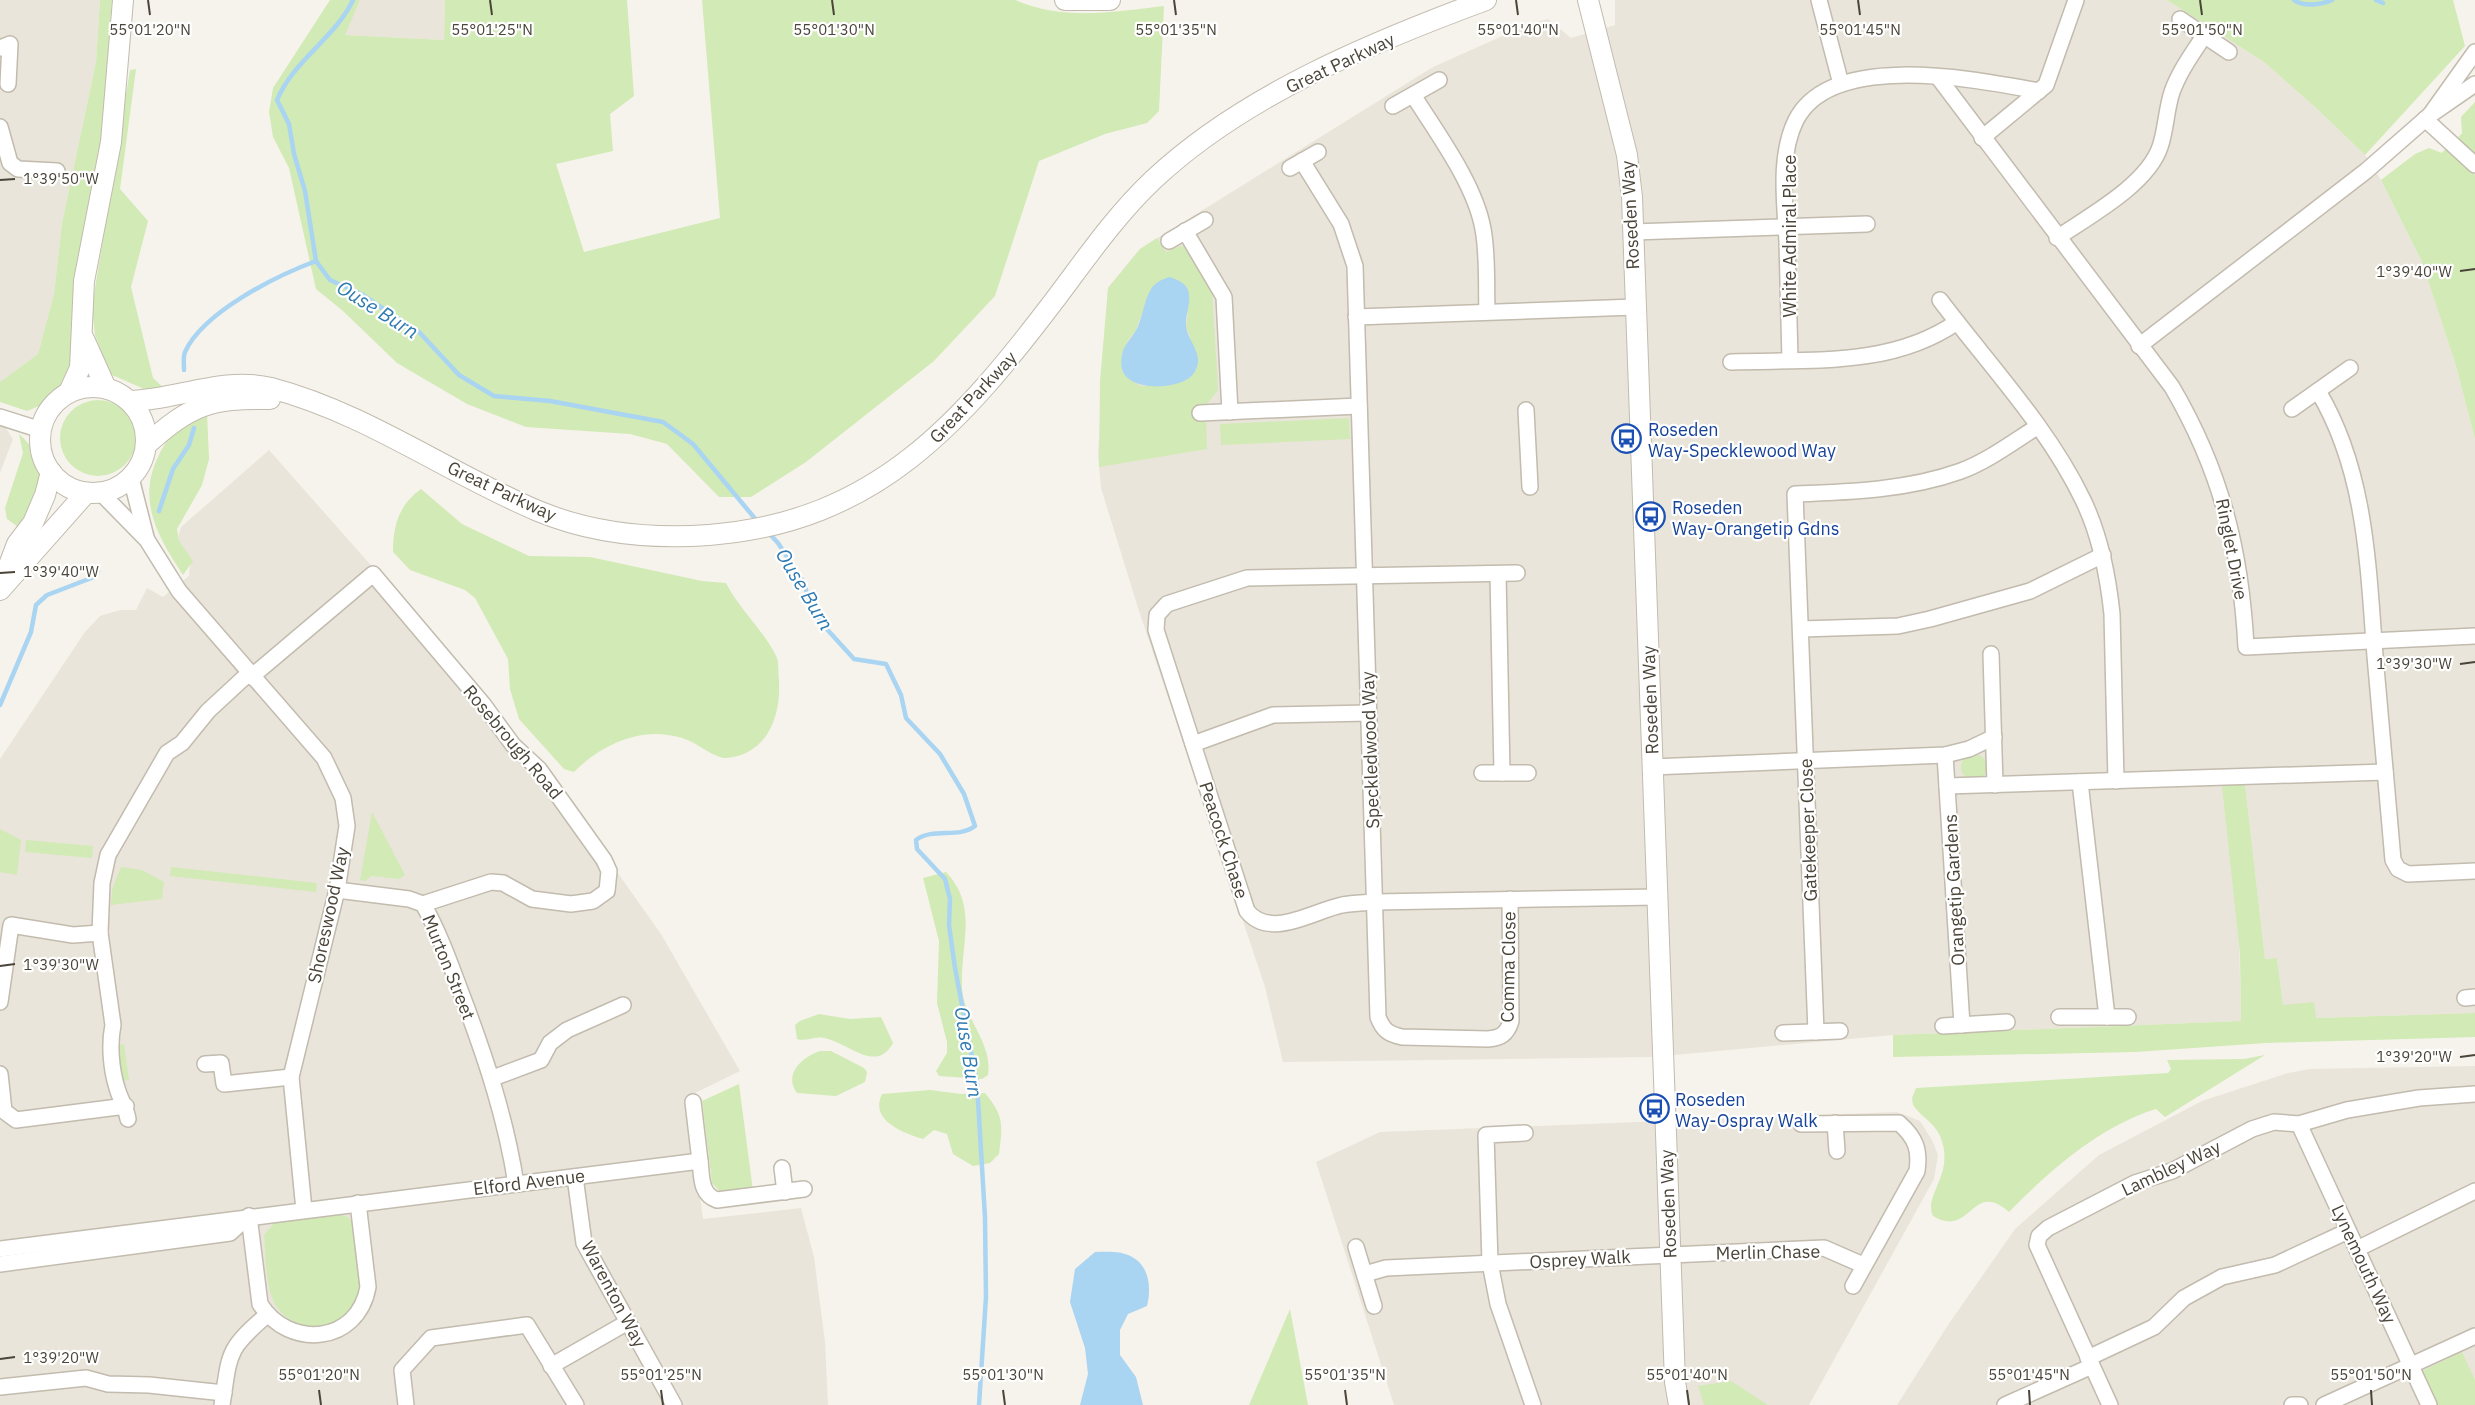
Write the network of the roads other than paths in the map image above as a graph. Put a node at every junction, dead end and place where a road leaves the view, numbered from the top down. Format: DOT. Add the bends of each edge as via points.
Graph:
graph roads {
  1 [pos="123,0"];
  2 [pos="1065,0"];
  3 [pos="1110,0"];
  4 [pos="1486,0"];
  5 [pos="1587,0"];
  6 [pos="1819,0"];
  7 [pos="2076,0"];
  8 [pos="2180,19"];
  9 [pos="2204,36"];
  10 [pos="5,46"];
  11 [pos="2229,52"];
  12 [pos="2475,52"];
  13 [pos="1938,78"];
  14 [pos="1439,80"];
  15 [pos="8,84"];
  16 [pos="1840,84"];
  17 [pos="2475,84"];
  18 [pos="2039,91"];
  19 [pos="1413,94"];
  20 [pos="1393,106"];
  21 [pos="2428,117"];
  22 [pos="0,127"];
  23 [pos="1982,138"];
  24 [pos="1318,152"];
  25 [pos="2475,165"];
  26 [pos="57,171"];
  27 [pos="1205,220"];
  28 [pos="1867,224"];
  29 [pos="1786,227"];
  30 [pos="1185,231"];
  31 [pos="1633,232"];
  32 [pos="2057,238"];
  33 [pos="1169,241"];
  34 [pos="1940,300"];
  35 [pos="1635,307"];
  36 [pos="1487,312"];
  37 [pos="1356,317"];
  38 [pos="1957,322"];
  39 [pos="83,337"];
  40 [pos="2139,346"];
  41 [pos="1790,360"];
  42 [pos="1731,362"];
  43 [pos="2350,368"];
  44 [pos="106,388"];
  45 [pos="2318,391"];
  46 [pos="69,393"];
  47 [pos="130,401"];
  48 [pos="309,402"];
  49 [pos="1359,406"];
  50 [pos="2292,409"];
  51 [pos="1526,410"];
  52 [pos="1230,412"];
  53 [pos="1200,413"];
  54 [pos="0,417"];
  55 [pos="2037,427"];
  56 [pos="41,430"];
  57 [pos="146,445"];
  58 [pos="51,472"];
  59 [pos="130,478"];
  60 [pos="1530,487"];
  61 [pos="94,493"];
  62 [pos="147,540"];
  63 [pos="2103,555"];
  64 [pos="1518,573"];
  65 [pos="1498,574"];
  66 [pos="1364,576"];
  67 [pos="0,590"];
  68 [pos="1801,628"];
  69 [pos="2475,636"];
  70 [pos="2374,641"];
  71 [pos="1991,654"];
  72 [pos="250,675"];
  73 [pos="1369,713"];
  74 [pos="1994,737"];
  75 [pos="1192,744"];
  76 [pos="1945,755"];
  77 [pos="1806,761"];
  78 [pos="1652,767"];
  79 [pos="2385,772"];
  80 [pos="1502,773"];
  81 [pos="1528,773"];
  82 [pos="1482,774"];
  83 [pos="2116,781"];
  84 [pos="2080,782"];
  85 [pos="1995,785"];
  86 [pos="1947,786"];
  87 [pos="2475,871"];
  88 [pos="337,890"];
  89 [pos="1657,897"];
  90 [pos="1510,899"];
  91 [pos="1375,902"];
  92 [pos="423,904"];
  93 [pos="100,933"];
  94 [pos="0,1002"];
  95 [pos="623,1005"];
  96 [pos="2059,1017"];
  97 [pos="2106,1017"];
  98 [pos="2128,1017"];
  99 [pos="2007,1023"];
  100 [pos="1962,1025"];
  101 [pos="1943,1026"];
  102 [pos="1840,1031"];
  103 [pos="1816,1032"];
  104 [pos="1783,1033"];
  105 [pos="205,1064"];
  106 [pos="0,1074"];
  107 [pos="291,1077"];
  108 [pos="493,1078"];
  109 [pos="2475,1094"];
  110 [pos="693,1102"];
  111 [pos="1835,1123"];
  112 [pos="1801,1124"];
  113 [pos="2299,1124"];
  114 [pos="1525,1133"];
  115 [pos="1837,1151"];
  116 [pos="700,1161"];
  117 [pos="782,1168"];
  118 [pos="575,1177"];
  119 [pos="516,1184"];
  120 [pos="804,1189"];
  121 [pos="2475,1191"];
  122 [pos="785,1192"];
  123 [pos="358,1203"];
  124 [pos="304,1210"];
  125 [pos="249,1216"];
  126 [pos="2348,1231"];
  127 [pos="1356,1247"];
  128 [pos="0,1249"];
  129 [pos="2357,1250"];
  130 [pos="1670,1255"];
  131 [pos="1490,1263"];
  132 [pos="0,1264"];
  133 [pos="1863,1265"];
  134 [pos="1365,1274"];
  135 [pos="1853,1286"];
  136 [pos="1374,1306"];
  137 [pos="267,1315"];
  138 [pos="628,1322"];
  139 [pos="2475,1336"];
  140 [pos="2090,1362"];
  141 [pos="2410,1364"];
  142 [pos="551,1366"];
  143 [pos="0,1386"];
  144 [pos="223,1399"];
  145 [pos="406,1405"];
  146 [pos="576,1405"];
  147 [pos="674,1405"];
  148 [pos="1533,1405"];
  149 [pos="1679,1405"];
  150 [pos="2005,1405"];
  151 [pos="2110,1405"];
  152 [pos="2292,1405"];
  153 [pos="2300,1405"];
  154 [pos="2324,1405"];
  155 [pos="2429,1405"];
  1 -- 39 [label="street" via="111,142 84,281"];
  2 -- 3 [label="street"];
  4 -- 48 [label="street, Great Parkway" via="1313,73 1220,128 1153,180 1109,229 1008,362 950,426 902,466 866,488 835,505 793,520 735,532 668,536 581,525 539,511 400,440"];
  5 -- 31 [label="street, Roseden Way" via="1627,155"];
  6 -- 16 [label="street"];
  7 -- 18 [label="street" via="2046,85"];
  8 -- 9 [label="street"];
  9 -- 11 [label="street"];
  9 -- 32 [label="street" via="2172,92 2160,147 2147,170"];
  10 -- 15 [label="street"];
  12 -- 21 [label="street"];
  13 -- 16 [label="street, White Admiral Place" via="1876,77"];
  13 -- 18 [label="street, White Admiral Place"];
  13 -- 23 [label="street, Ringlet Drive"];
  14 -- 19 [label="street"];
  16 -- 29 [label="street, White Admiral Place" via="1810,103 1796,120 1785,167"];
  17 -- 21 [label="street"];
  18 -- 23 [label="street"];
  19 -- 20 [label="street"];
  19 -- 36 [label="street" via="1448,150 1483,228"];
  21 -- 25 [label="street"];
  21 -- 40 [label="street" via="2366,171"];
  22 -- 26 [label="street" via="10,164 18,169"];
  23 -- 32 [label="street, Ringlet Drive"];
  24 -- 37 [label="street, Speckledwood Way" via="1296,164 1341,224 1349,244"];
  27 -- 30 [label="street"];
  28 -- 29 [label="street"];
  29 -- 31 [label="street"];
  29 -- 41 [label="street, White Admiral Place"];
  30 -- 33 [label="street"];
  30 -- 52 [label="street" via="1224,297"];
  31 -- 35 [label="street, Roseden Way"];
  32 -- 40 [label="street, Ringlet Drive"];
  34 -- 38 [label="street"];
  35 -- 36 [label="street"];
  35 -- 78 [label="street, Roseden Way"];
  36 -- 37 [label="street"];
  37 -- 49 [label="street, Speckledwood Way"];
  38 -- 41 [label="street" via="1921,343 1894,352 1862,358"];
  38 -- 55 [label="street"];
  39 -- 44 [label="street"];
  39 -- 46 [label="street" via="80,368"];
  40 -- 70 [label="street, Ringlet Drive" via="2172,387 2218,479 2237,559 2246,647"];
  41 -- 42 [label="street"];
  43 -- 45 [label="street"];
  44 -- 46 [label="street" via="89,387"];
  44 -- 47 [label="street"];
  45 -- 50 [label="street"];
  45 -- 70 [label="street" via="2334,417 2365,526"];
  46 -- 56 [label="street" via="49,409"];
  47 -- 48 [label="street, Great Parkway" via="158,400 199,388 242,385 269,388"];
  47 -- 57 [label="street" via="142,418"];
  48 -- 57 [label="street, Great Parkway" via="213,402 177,418"];
  49 -- 52 [label="street"];
  49 -- 66 [label="street, Speckledwood Way"];
  51 -- 60 [label="street"];
  52 -- 53 [label="street"];
  54 -- 56 [label="street"];
  55 -- 63 [label="street" via="2060,457 2084,502"];
  55 -- 68 [label="street, Gatekeeper Close" via="1989,458 1944,476 1897,487 1795,494"];
  56 -- 58 [label="street" via="42,454"];
  57 -- 59 [label="street"];
  58 -- 61 [label="street" via="69,488"];
  58 -- 67 [label="street" via="33,523 17,544"];
  59 -- 61 [label="street" via="112,490"];
  59 -- 62 [label="street, Shoreswood Way"];
  61 -- 62 [label="street, Shoreswood Way"];
  61 -- 67 [label="street"];
  62 -- 72 [label="street, Shoreswood Way" via="179,591"];
  63 -- 68 [label="street" via="2030,591 1930,619 1898,626"];
  63 -- 83 [label="street" via="2112,614"];
  64 -- 65 [label="street"];
  65 -- 66 [label="street"];
  65 -- 80 [label="street"];
  66 -- 73 [label="street, Speckledwood Way"];
  66 -- 75 [label="street, Peacock Chase" via="1247,578 1161,609 1156,630"];
  68 -- 77 [label="street, Gatekeeper Close"];
  69 -- 70 [label="street, Ringlet Drive"];
  70 -- 79 [label="street"];
  71 -- 74 [label="street"];
  72 -- 88 [label="street, Shoreswood Way" via="324,758 335,778 343,798 346,826"];
  72 -- 92 [label="street, Rosebrough Road" via="372,574 513,745 539,769 609,871 607,891 585,904 532,899 491,882"];
  72 -- 93 [label="street" via="167,753 129,818 108,855 102,883"];
  73 -- 75 [label="street" via="1273,715"];
  73 -- 91 [label="street, Speckledwood Way"];
  74 -- 76 [label="street"];
  74 -- 85 [label="street"];
  75 -- 91 [label="street, Peacock Chase" via="1247,910 1253,918 1281,923 1343,905"];
  76 -- 77 [label="street"];
  76 -- 86 [label="street, Orangetip Gardens"];
  77 -- 78 [label="street"];
  77 -- 103 [label="street, Gatekeeper Close"];
  78 -- 89 [label="street, Roseden Way"];
  79 -- 83 [label="street"];
  79 -- 87 [label="street" via="2393,860 2398,869 2408,874"];
  80 -- 81 [label="street"];
  80 -- 82 [label="street"];
  83 -- 84 [label="street"];
  84 -- 85 [label="street"];
  84 -- 97 [label="street"];
  85 -- 86 [label="street"];
  86 -- 100 [label="street, Orangetip Gardens"];
  88 -- 92 [label="street, Murton Street" via="409,898"];
  88 -- 107 [label="street, Shoreswood Way"];
  89 -- 90 [label="street"];
  89 -- 130 [label="street, Roseden Way"];
  90 -- 91 [label="street"];
  90 -- 91 [label="street, Comma Close" via="1511,1021 1508,1031 1499,1038 1488,1039 1402,1037 1390,1035 1382,1026 1378,1017"];
  92 -- 108 [label="street, Murton Street" via="444,947"];
  93 -- 94 [label="street" via="73,935 10,925"];
  93 -- 106 [label="street" via="117,1088 127,1113 16,1120 4,1110"];
  95 -- 108 [label="street" via="567,1030 550,1042 541,1060"];
  96 -- 97 [label="street"];
  97 -- 98 [label="street"];
  99 -- 100 [label="street"];
  100 -- 101 [label="street"];
  102 -- 103 [label="street"];
  103 -- 104 [label="street"];
  105 -- 107 [label="street" via="221,1063 224,1084"];
  107 -- 124 [label="street, Shoreswood Way"];
  108 -- 119 [label="street, Murton Street"];
  109 -- 113 [label="street, Lambley Way" via="2347,1110"];
  110 -- 116 [label="street"];
  111 -- 112 [label="street"];
  111 -- 115 [label="street"];
  111 -- 133 [label="street" via="1899,1123 1911,1134 1920,1153 1917,1172"];
  113 -- 126 [label="street, Lynemouth Way"];
  113 -- 140 [label="street, Lambley Way" via="2274,1122 2252,1129 2172,1171 2086,1208 2039,1236 2037,1245"];
  114 -- 131 [label="street" via="1486,1135"];
  116 -- 118 [label="street, Elford Avenue"];
  116 -- 122 [label="street" via="704,1190 717,1200"];
  117 -- 122 [label="street"];
  118 -- 119 [label="street, Elford Avenue"];
  118 -- 138 [label="street, Warenton Way" via="584,1242"];
  119 -- 123 [label="street, Elford Avenue"];
  120 -- 122 [label="street"];
  121 -- 129 [label="street"];
  123 -- 124 [label="street, Elford Avenue"];
  123 -- 137 [label="street" via="368,1287 361,1310 341,1328 318,1335 294,1332"];
  124 -- 125 [label="street, Elford Avenue"];
  125 -- 128 [label="street, Elford Avenue"];
  125 -- 132 [label="street" via="230,1233"];
  125 -- 137 [label="street" via="260,1304"];
  126 -- 129 [label="street, Lynemouth Way"];
  126 -- 140 [label="street" via="2275,1264 2222,1277 2184,1298 2154,1327"];
  127 -- 134 [label="street"];
  129 -- 141 [label="street, Lynemouth Way"];
  130 -- 131 [label="street, Osprey Walk"];
  130 -- 133 [label="street, Merlin Chase" via="1824,1248"];
  130 -- 149 [label="street, Roseden Way"];
  131 -- 134 [label="street, Osprey Walk" via="1386,1268"];
  131 -- 148 [label="street" via="1498,1304"];
  133 -- 135 [label="street"];
  134 -- 136 [label="street"];
  137 -- 144 [label="street" via="231,1351"];
  138 -- 142 [label="street"];
  138 -- 147 [label="street, Warenton Way"];
  139 -- 141 [label="street"];
  140 -- 150 [label="street"];
  140 -- 151 [label="street"];
  141 -- 154 [label="street"];
  141 -- 155 [label="street, Lynemouth Way"];
  142 -- 145 [label="street" via="527,1325 430,1338 402,1370"];
  142 -- 146 [label="street"];
  143 -- 144 [label="street" via="86,1378"];
  152 -- 153 [label="street"];
}
